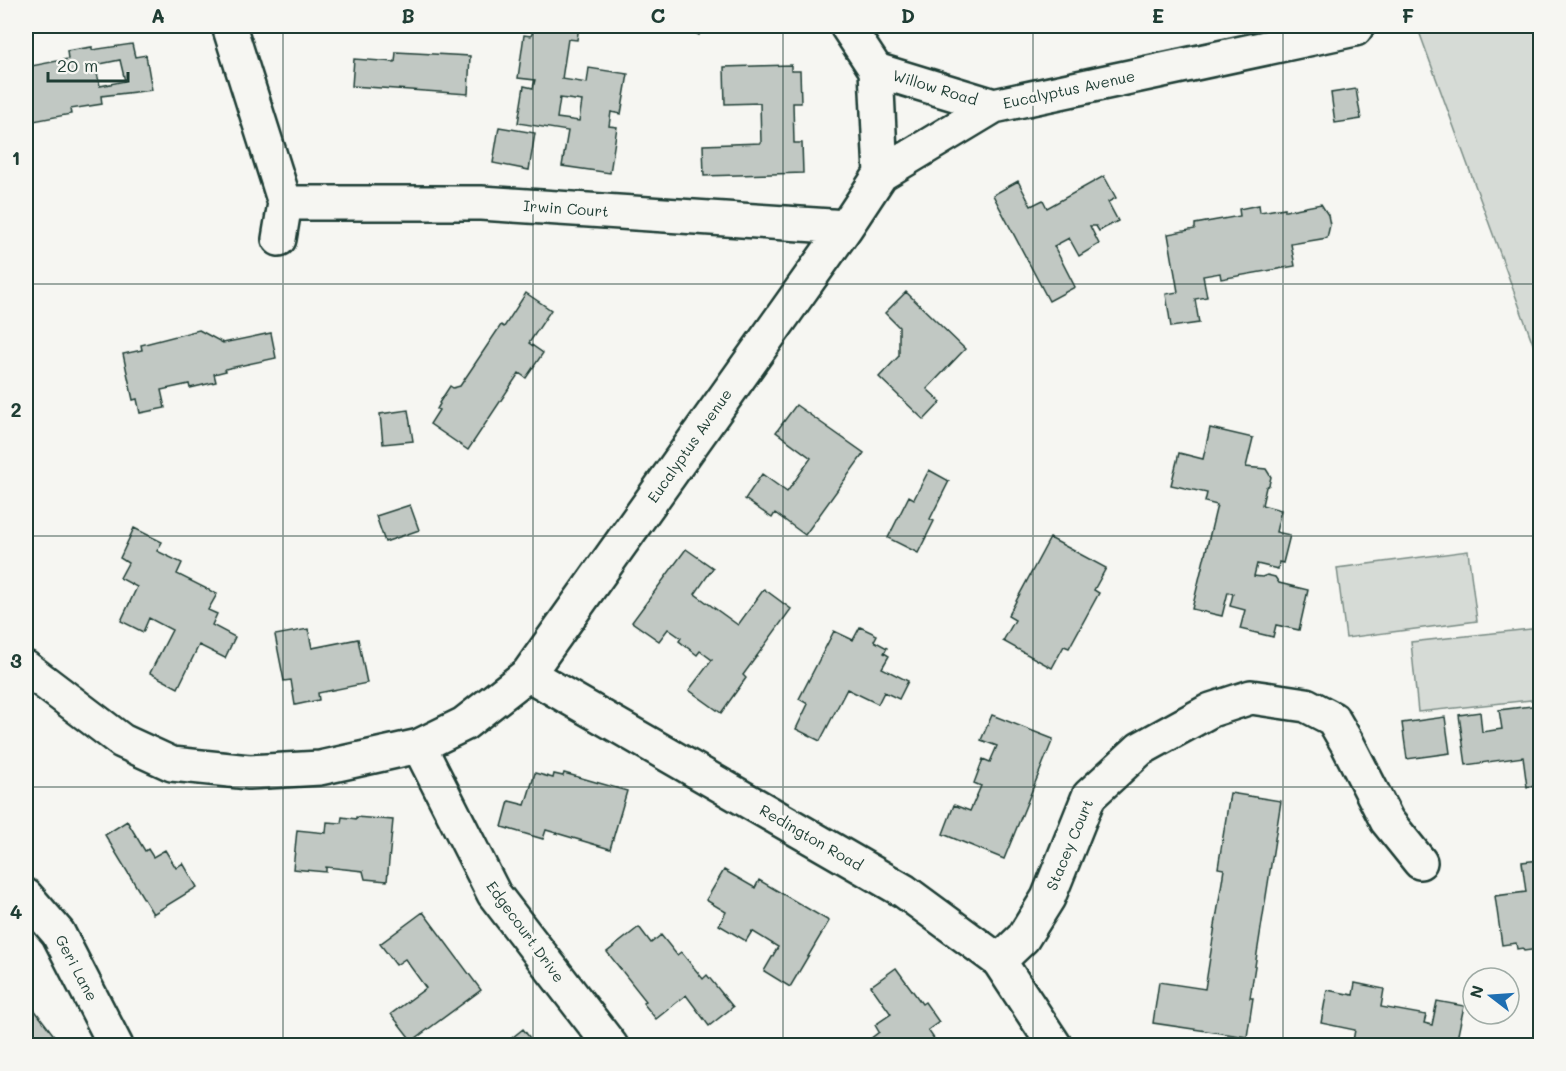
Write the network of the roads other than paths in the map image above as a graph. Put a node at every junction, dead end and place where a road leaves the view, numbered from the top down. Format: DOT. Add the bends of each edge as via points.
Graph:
graph roads {
  1 [pos="230,26"];
  2 [pos="847,26"];
  3 [pos="1358,26"];
  4 [pos="876,70"];
  5 [pos="994,106"];
  6 [pos="881,174"];
  7 [pos="285,203"];
  8 [pos="846,227"];
  9 [pos="279,239"];
  10 [pos="26,668"];
  11 [pos="528,674"];
  12 [pos="419,746"];
  13 [pos="1420,862"];
  14 [pos="26,897"];
  15 [pos="999,962"];
  16 [pos="116,1046"];
  17 [pos="611,1046"];
  18 [pos="1055,1046"];
  1 -- 7 [label="street"];
  2 -- 4 [label="street, Willow Road"];
  3 -- 5 [label="street, Eucalyptus Avenue"];
  4 -- 5 [label="street, Willow Road"];
  4 -- 6 [label="street, Willow Road"];
  5 -- 6 [label="street, Eucalyptus Avenue"];
  6 -- 8 [label="street, Eucalyptus Avenue"];
  7 -- 8 [label="street, Irwin Court" via="482,203"];
  7 -- 9 [label="street"];
  8 -- 11 [label="street, Eucalyptus Avenue"];
  10 -- 12 [label="street, Eucalyptus Avenue" via="122,741 172,764 249,772 320,768"];
  11 -- 12 [label="street, Eucalyptus Avenue" via="464,724"];
  11 -- 15 [label="street, Redington Road" via="904,891"];
  12 -- 17 [label="street, Edgecourt Drive" via="494,894"];
  13 -- 15 [label="street, Stacey Court" via="1387,821 1333,719 1306,705 1251,697 1211,710 1140,749 1089,796 1048,898 1023,938"];
  14 -- 16 [label="street, Geri Lane" via="58,933"];
  15 -- 18 [label="street, Redington Road"];
}
